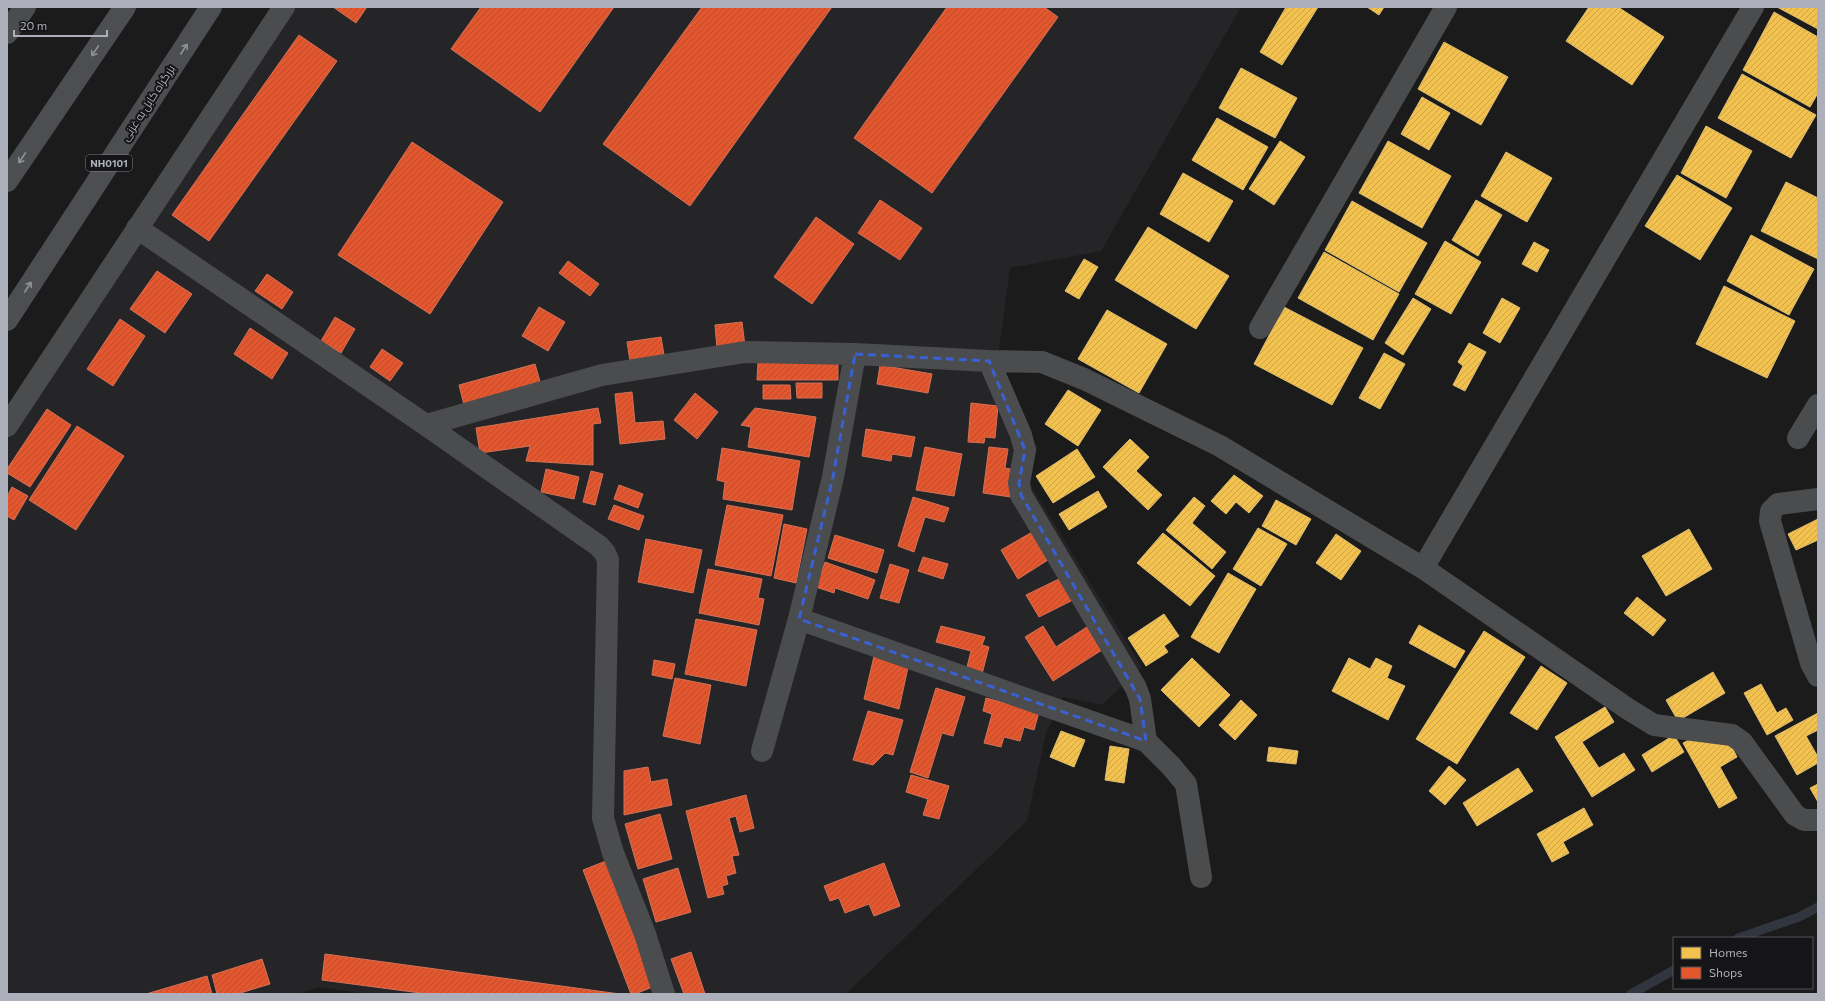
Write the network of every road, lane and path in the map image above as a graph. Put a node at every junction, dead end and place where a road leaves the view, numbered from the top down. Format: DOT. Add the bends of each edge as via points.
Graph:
graph roads {
  1 [pos="25,7"];
  2 [pos="125,7"];
  3 [pos="211,7"];
  4 [pos="284,7"];
  5 [pos="1446,7"];
  6 [pos="1753,7"];
  7 [pos="7,33"];
  8 [pos="7,181"];
  9 [pos="137,228"];
  10 [pos="7,320"];
  11 [pos="1260,328"];
  12 [pos="855,354"];
  13 [pos="989,361"];
  14 [pos="1818,405"];
  15 [pos="426,425"];
  16 [pos="7,426"];
  17 [pos="1798,438"];
  18 [pos="1818,499"];
  19 [pos="1423,568"];
  20 [pos="799,619"];
  21 [pos="1818,676"];
  22 [pos="1146,741"];
  23 [pos="762,751"];
  24 [pos="1818,820"];
  25 [pos="1201,877"];
  26 [pos="664,994"];
  1 -- 7 [label="street"];
  2 -- 8 [label="highway, one-way"];
  10 -- 3 [label="highway, بزرگراه کابل به غزنی / NH0101, one-way"];
  4 -- 9 [label="street"];
  5 -- 11 [label="street"];
  6 -- 19 [label="street"];
  9 -- 15 [label="street"];
  9 -- 16 [label="street"];
  12 -- 13 [label="street"];
  12 -- 15 [label="street" via="745,352 602,375"];
  12 -- 20 [label="street" via="833,477"];
  13 -- 19 [label="street" via="1042,362 1084,379 1220,446"];
  13 -- 22 [label="street" via="1025,450 1019,483 1021,495 1136,688"];
  14 -- 17 [label="street"];
  15 -- 26 [label="street" via="599,546 608,560 603,818 613,853 646,934"];
  18 -- 21 [label="street" via="1778,504 1771,511 1770,521 1811,663"];
  19 -- 24 [label="street" via="1654,725 1732,735 1742,742 1795,815 1804,820"];
  20 -- 22 [label="street"];
  20 -- 23 [label="street"];
  22 -- 25 [label="street" via="1186,784"];
}
